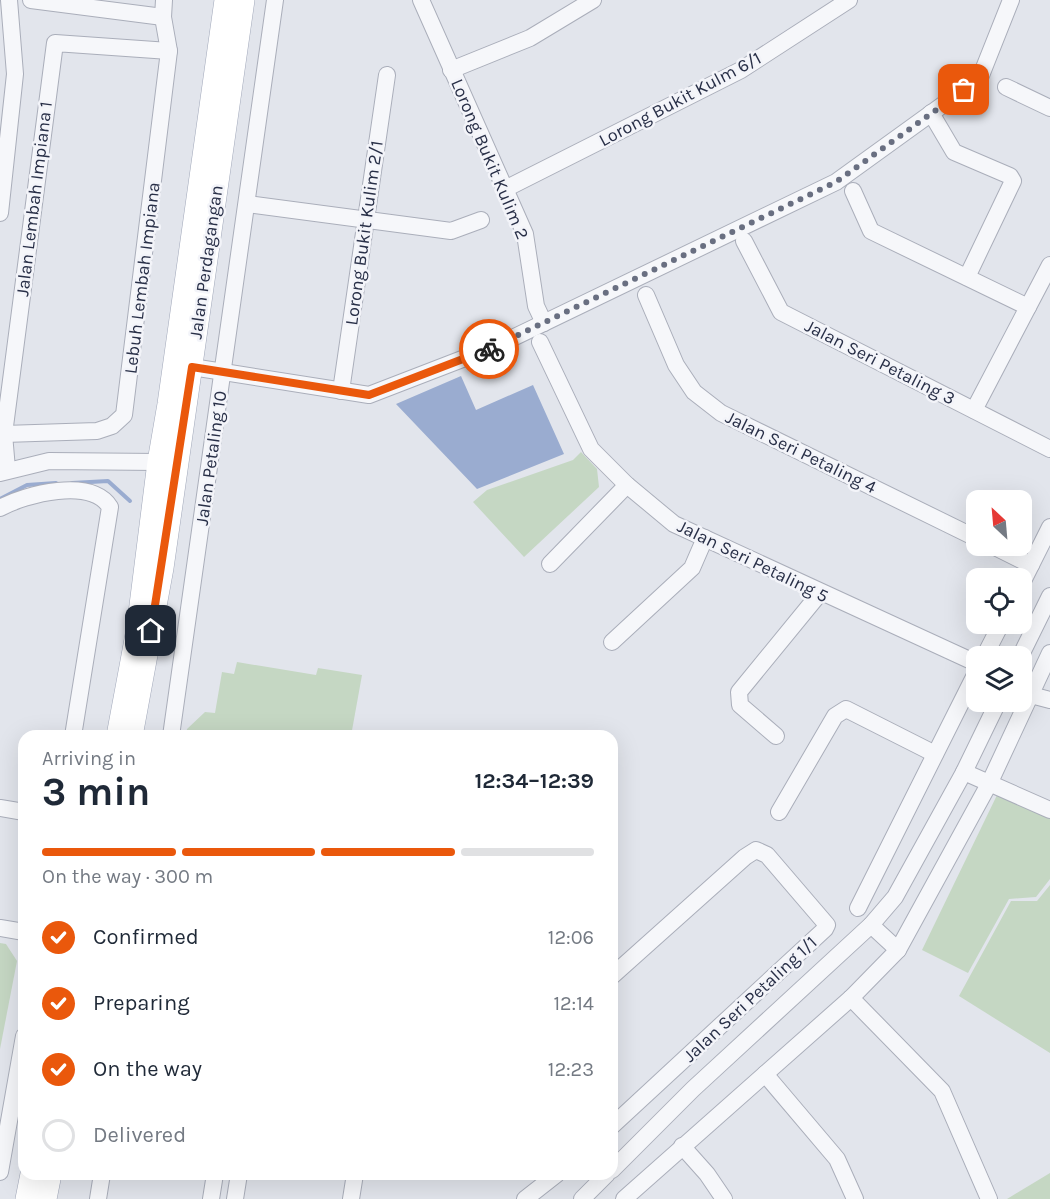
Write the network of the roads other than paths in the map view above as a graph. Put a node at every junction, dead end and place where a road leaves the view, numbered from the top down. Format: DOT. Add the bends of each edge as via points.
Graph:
graph roads {
  1 [pos="9,0"];
  2 [pos="31,0"];
  3 [pos="225,0"];
  4 [pos="244,0"];
  5 [pos="275,0"];
  6 [pos="421,0"];
  7 [pos="594,0"];
  8 [pos="849,0"];
  9 [pos="1011,0"];
  10 [pos="163,8"];
  11 [pos="169,51"];
  12 [pos="451,70"];
  13 [pos="387,75"];
  14 [pos="1006,87"];
  15 [pos="1050,108"];
  16 [pos="931,113"];
  17 [pos="4,130"];
  18 [pos="505,189"];
  19 [pos="853,191"];
  20 [pos="247,204"];
  21 [pos="0,213"];
  22 [pos="366,220"];
  23 [pos="481,220"];
  24 [pos="744,242"];
  25 [pos="1050,265"];
  26 [pos="967,277"];
  27 [pos="646,295"];
  28 [pos="1028,307"];
  29 [pos="544,323"];
  30 [pos="540,342"];
  31 [pos="192,367"];
  32 [pos="223,372"];
  33 [pos="341,391"];
  34 [pos="974,410"];
  35 [pos="4,434"];
  36 [pos="1050,449"];
  37 [pos="158,462"];
  38 [pos="3,471"];
  39 [pos="627,485"];
  40 [pos="0,508"];
  41 [pos="1050,527"];
  42 [pos="966,533"];
  43 [pos="705,538"];
  44 [pos="1013,556"];
  45 [pos="550,564"];
  46 [pos="1031,565"];
  47 [pos="1030,568"];
  48 [pos="820,593"];
  49 [pos="1050,596"];
  50 [pos="612,642"];
  51 [pos="1025,646"];
  52 [pos="1050,654"];
  53 [pos="966,659"];
  54 [pos="966,693"];
  55 [pos="1032,693"];
  56 [pos="1032,695"];
  57 [pos="1050,700"];
  58 [pos="993,712"];
  59 [pos="1023,712"];
  60 [pos="75,730"];
  61 [pos="118,730"];
  62 [pos="133,730"];
  63 [pos="172,730"];
  64 [pos="776,735"];
  65 [pos="935,754"];
  66 [pos="964,772"];
  67 [pos="989,784"];
  68 [pos="0,808"];
  69 [pos="1050,810"];
  70 [pos="18,811"];
  71 [pos="779,812"];
  72 [pos="858,908"];
  73 [pos="871,925"];
  74 [pos="0,928"];
  75 [pos="18,931"];
  76 [pos="898,950"];
  77 [pos="618,971"];
  78 [pos="851,998"];
  79 [pos="18,1070"];
  80 [pos="765,1074"];
  81 [pos="618,1120"];
  82 [pos="682,1146"];
  83 [pos="618,1164"];
  84 [pos="0,1172"];
  85 [pos="31,1180"];
  86 [pos="50,1180"];
  87 [pos="101,1180"];
  88 [pos="214,1180"];
  89 [pos="238,1180"];
  90 [pos="354,1180"];
  91 [pos="549,1180"];
  92 [pos="601,1180"];
  93 [pos="26,1199"];
  94 [pos="46,1199"];
  95 [pos="98,1199"];
  96 [pos="211,1199"];
  97 [pos="235,1199"];
  98 [pos="351,1199"];
  99 [pos="525,1199"];
  100 [pos="582,1199"];
  101 [pos="624,1199"];
  102 [pos="724,1199"];
  103 [pos="855,1199"];
  104 [pos="989,1199"];
  1 -- 17 [label="street" via="15,74"];
  2 -- 10 [label="street"];
  3 -- 37 [label="main road, Jalan Perdagangan"];
  4 -- 31 [label="main road, Jalan Perdagangan"];
  5 -- 20 [label="street, Jalan Petaling 10"];
  6 -- 12 [label="street, Lorong Bukit Kulim 2"];
  7 -- 12 [label="street" via="530,38"];
  8 -- 18 [label="street, Lorong Bukit Kulm 6/1" via="741,70"];
  9 -- 16 [label="street" via="980,78"];
  10 -- 11 [label="street, Lebuh Lembah Impiana"];
  11 -- 35 [label="street, Lebuh Lembah Impiana" via="124,415 112,426 97,431"];
  11 -- 35 [label="street, Jalan Lembah Impiana 1" via="55,43"];
  12 -- 18 [label="street, Lorong Bukit Kulim 2"];
  13 -- 22 [label="street, Lorong Bukit Kulim 2/1"];
  14 -- 15 [label="street"];
  16 -- 26 [label="street" via="954,152 1010,176 1013,181"];
  16 -- 29 [label="street" via="836,182"];
  17 -- 21 [label="street"];
  18 -- 29 [label="street, Lorong Bukit Kulim 2" via="525,234 536,306"];
  19 -- 26 [label="street" via="871,231"];
  20 -- 22 [label="street"];
  20 -- 32 [label="street, Jalan Petaling 10"];
  22 -- 23 [label="street" via="451,231"];
  22 -- 33 [label="street, Lorong Bukit Kulim 2/1"];
  24 -- 34 [label="street, Jalan Seri Petaling 3" via="781,312"];
  25 -- 28 [label="street"];
  26 -- 28 [label="street"];
  27 -- 42 [label="street, Jalan Seri Petaling 4" via="676,365 694,392 721,414"];
  28 -- 34 [label="street"];
  29 -- 33 [label="street" via="496,346 369,395"];
  30 -- 39 [label="street, Jalan Seri Petaling 5" via="591,449"];
  31 -- 32 [label="street"];
  31 -- 62 [label="main road, Jalan Perdagangan" via="163,568"];
  32 -- 33 [label="street"];
  32 -- 63 [label="street, Jalan Petaling 10"];
  34 -- 36 [label="street, Jalan Seri Petaling 3"];
  35 -- 38 [label="street, Jalan Lembah Impiana 1"];
  37 -- 38 [label="street" via="49,461"];
  37 -- 61 [label="main road, Jalan Perdagangan" via="137,629"];
  39 -- 43 [label="street, Jalan Seri Petaling 5" via="674,524"];
  39 -- 45 [label="street"];
  40 -- 60 [label="street" via="17,499 58,492 92,492 105,498 110,507"];
  41 -- 46 [label="street"];
  43 -- 48 [label="street, Jalan Seri Petaling 5"];
  43 -- 50 [label="street" via="692,568"];
  44 -- 46 [label="street"];
  46 -- 47 [label="street"];
  48 -- 53 [label="street, Jalan Seri Petaling 5"];
  48 -- 64 [label="street" via="739,692 740,705"];
  49 -- 51 [label="street"];
  52 -- 55 [label="street"];
  54 -- 65 [label="street"];
  56 -- 57 [label="street"];
  58 -- 66 [label="street"];
  59 -- 67 [label="street"];
  65 -- 71 [label="street" via="846,709 835,716"];
  65 -- 72 [label="street"];
  66 -- 67 [label="street"];
  66 -- 73 [label="street" via="895,897"];
  67 -- 69 [label="street"];
  67 -- 76 [label="street"];
  68 -- 70 [label="street"];
  73 -- 76 [label="street"];
  73 -- 83 [label="street" via="693,1089"];
  74 -- 75 [label="street"];
  76 -- 78 [label="street"];
  77 -- 81 [label="street, Jalan Seri Petaling 1/1" via="756,850 767,855 824,920 825,929"];
  78 -- 80 [label="street"];
  78 -- 104 [label="street" via="942,1091"];
  79 -- 84 [label="street"];
  80 -- 82 [label="street"];
  80 -- 103 [label="street" via="837,1159"];
  82 -- 101 [label="street"];
  82 -- 102 [label="street"];
  85 -- 93 [label="main road"];
  86 -- 94 [label="main road"];
  87 -- 95 [label="street"];
  88 -- 96 [label="street"];
  89 -- 97 [label="street"];
  90 -- 98 [label="street"];
  91 -- 99 [label="street"];
  92 -- 100 [label="street"];
}
